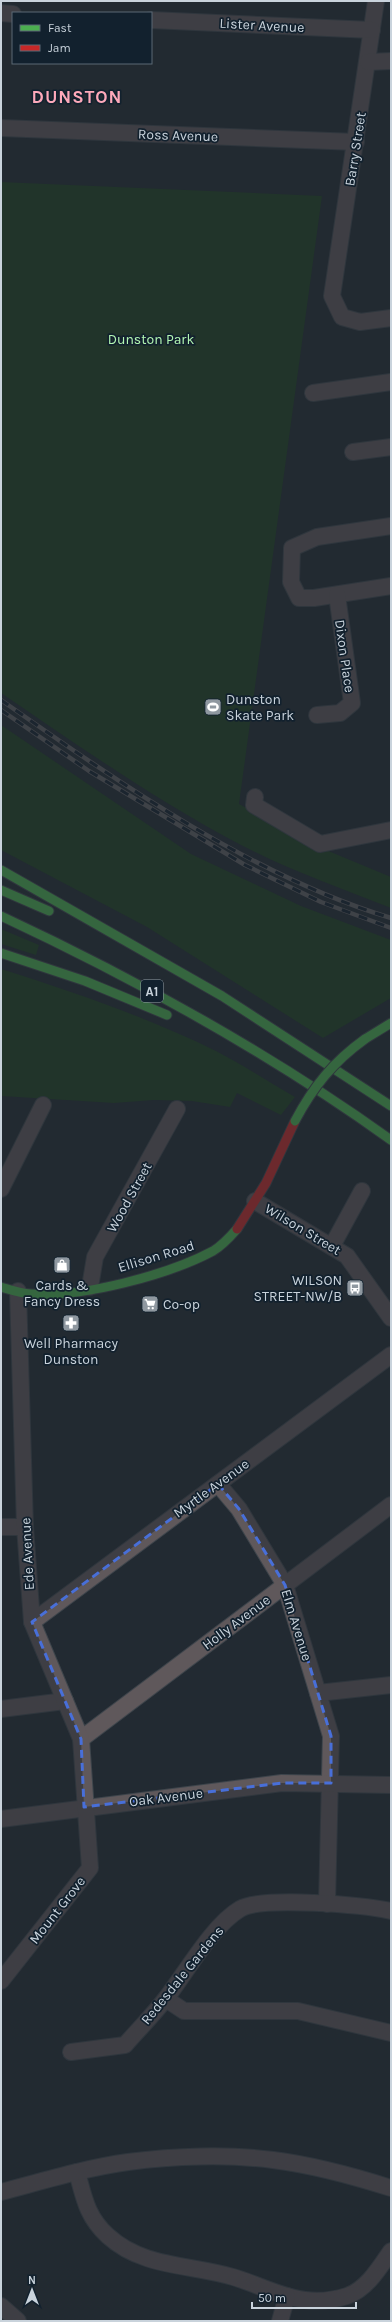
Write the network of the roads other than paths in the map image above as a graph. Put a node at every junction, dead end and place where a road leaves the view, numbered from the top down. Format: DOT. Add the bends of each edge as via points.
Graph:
graph roads {
  1 [pos="376,1"];
  2 [pos="1,13"];
  3 [pos="12,14"];
  4 [pos="152,20"];
  5 [pos="372,30"];
  6 [pos="391,61"];
  7 [pos="368,62"];
  8 [pos="1,128"];
  9 [pos="356,142"];
  10 [pos="391,318"];
  11 [pos="391,382"];
  12 [pos="313,393"];
  13 [pos="391,447"];
  14 [pos="352,452"];
  15 [pos="391,526"];
  16 [pos="391,586"];
  17 [pos="337,594"];
  18 [pos="317,716"];
  19 [pos="255,797"];
  20 [pos="391,830"];
  21 [pos="1,870"];
  22 [pos="1,890"];
  23 [pos="1,916"];
  24 [pos="61,917"];
  25 [pos="82,927"];
  26 [pos="1,953"];
  27 [pos="222,996"];
  28 [pos="177,1020"];
  29 [pos="391,1023"];
  30 [pos="206,1033"];
  31 [pos="297,1075"];
  32 [pos="43,1105"];
  33 [pos="391,1106"];
  34 [pos="177,1109"];
  35 [pos="391,1140"];
  36 [pos="1,1189"];
  37 [pos="362,1191"];
  38 [pos="255,1201"];
  39 [pos="332,1246"];
  40 [pos="1,1287"];
  41 [pos="90,1287"];
  42 [pos="18,1292"];
  43 [pos="391,1318"];
  44 [pos="391,1355"];
  45 [pos="218,1484"];
  46 [pos="391,1505"];
  47 [pos="1,1527"];
  48 [pos="25,1527"];
  49 [pos="285,1585"];
  50 [pos="32,1622"];
  51 [pos="391,1685"];
  52 [pos="318,1693"];
  53 [pos="65,1701"];
  54 [pos="1,1709"];
  55 [pos="80,1739"];
  56 [pos="331,1783"];
  57 [pos="391,1785"];
  58 [pos="84,1807"];
  59 [pos="1,1819"];
  60 [pos="327,1904"];
  61 [pos="391,1911"];
  62 [pos="1,1981"];
  63 [pos="166,1999"];
  64 [pos="391,2033"];
  65 [pos="72,2052"];
  66 [pos="76,2172"];
  67 [pos="391,2188"];
  68 [pos="1,2192"];
  69 [pos="391,2251"];
  70 [pos="287,2296"];
  71 [pos="1,2306"];
  72 [pos="18,2321"];
  73 [pos="280,2321"];
  1 -- 5 [label="street, Barry Street"];
  2 -- 3 [label="street"];
  4 -- 5 [label="street, Lister Avenue"];
  5 -- 7 [label="street, Barry Street"];
  6 -- 7 [label="street"];
  7 -- 9 [label="street, Barry Street"];
  8 -- 9 [label="street, Ross Avenue"];
  9 -- 10 [label="street, Barry Street" via="332,296 342,316 360,322"];
  11 -- 12 [label="street"];
  13 -- 14 [label="street"];
  15 -- 17 [label="street" via="317,537 292,548 291,582 300,598"];
  16 -- 17 [label="street"];
  17 -- 18 [label="street, Dixon Place" via="352,703 340,713"];
  19 -- 20 [label="street" via="254,805 320,844"];
  21 -- 27 [label="main road"];
  22 -- 24 [label="main road"];
  23 -- 31 [label="main road, A1" via="61,943 204,1018"];
  25 -- 27 [label="main road, A1"];
  26 -- 28 [label="main road" via="128,996"];
  27 -- 33 [label="main road, A1"];
  29 -- 38 [label="main road, Ellison Road, bridge" via="365,1039 326,1070 308,1097"];
  30 -- 31 [label="main road"];
  31 -- 35 [label="main road, A1"];
  32 -- 36 [label="street"];
  34 -- 41 [label="street, Wood Street" via="95,1257"];
  37 -- 39 [label="street"];
  38 -- 39 [label="street, Wilson Street"];
  38 -- 41 [label="main road, Ellison Road" via="244,1220 226,1241 197,1260 131,1280"];
  39 -- 43 [label="street, Wilson Street" via="347,1256"];
  40 -- 42 [label="main road, Ellison Road"];
  41 -- 42 [label="main road, Ellison Road" via="53,1294"];
  42 -- 48 [label="street, Ede Avenue"];
  44 -- 45 [label="street, Myrtle Avenue"];
  45 -- 49 [label="street, Elm Avenue" via="239,1509"];
  45 -- 50 [label="street, Myrtle Avenue"];
  46 -- 49 [label="street, Holly Avenue"];
  47 -- 48 [label="street"];
  48 -- 50 [label="street, Ede Avenue"];
  49 -- 52 [label="street, Elm Avenue"];
  49 -- 55 [label="street, Holly Avenue"];
  50 -- 53 [label="street, Ede Avenue"];
  51 -- 52 [label="street"];
  52 -- 56 [label="street, Elm Avenue" via="331,1736"];
  53 -- 54 [label="street"];
  53 -- 55 [label="street, Ede Avenue"];
  55 -- 58 [label="street, Ede Avenue"];
  56 -- 57 [label="street, Oak Avenue"];
  56 -- 58 [label="street, Oak Avenue" via="282,1783"];
  56 -- 60 [label="street, Elm Avenue"];
  58 -- 59 [label="street, Oak Avenue"];
  58 -- 62 [label="street, Mount Grove" via="90,1868"];
  60 -- 61 [label="street, Redesdale Gardens"];
  60 -- 63 [label="street, Redesdale Gardens" via="271,1903 241,1908 221,1925"];
  63 -- 64 [label="street" via="184,2011 298,2011"];
  63 -- 65 [label="street, Redesdale Gardens" via="125,2045"];
  66 -- 67 [label="street" via="128,2162 199,2157 272,2160 350,2175"];
  66 -- 68 [label="street"];
  66 -- 70 [label="street" via="87,2211 108,2236 128,2250 148,2260 232,2276"];
  69 -- 70 [label="street" via="374,2275 348,2296 324,2301"];
  70 -- 73 [label="street"];
  71 -- 72 [label="street"];
}
